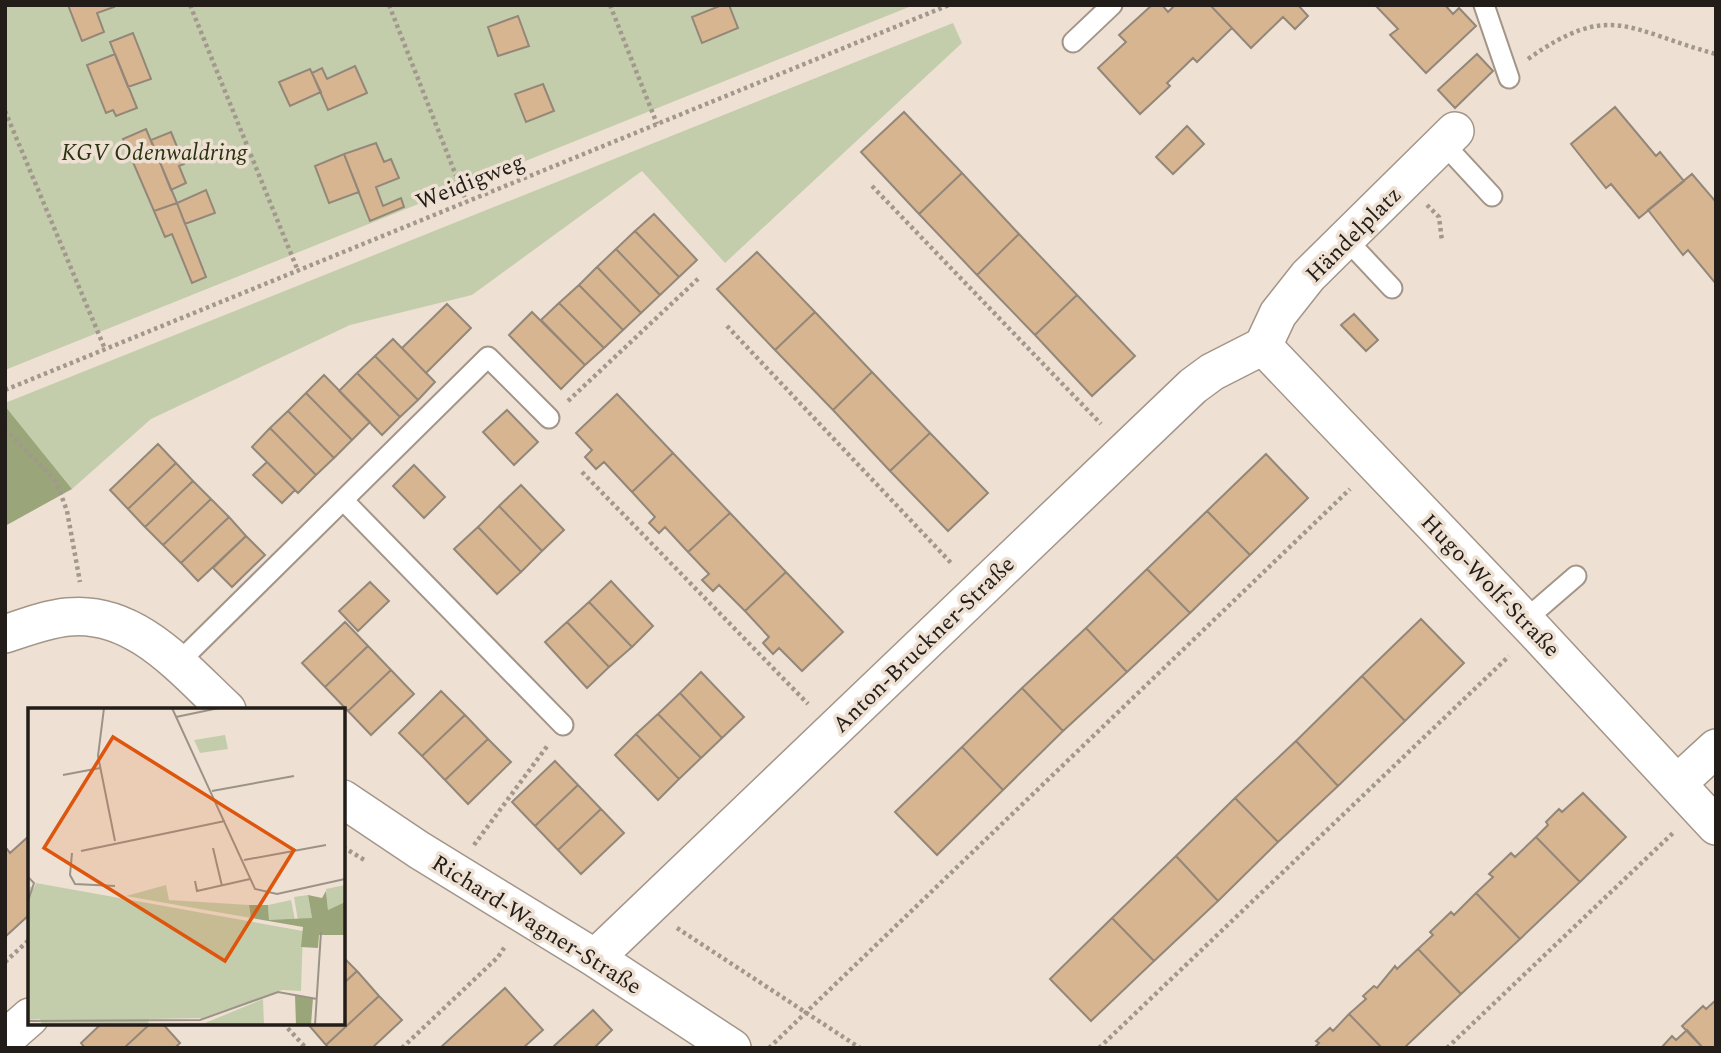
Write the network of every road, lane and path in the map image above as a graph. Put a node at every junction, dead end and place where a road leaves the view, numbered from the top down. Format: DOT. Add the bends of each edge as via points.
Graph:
graph roads {
  1 [pos="190,5"];
  2 [pos="389,5"];
  3 [pos="610,5"];
  4 [pos="949,5"];
  5 [pos="1112,5"];
  6 [pos="1484,5"];
  7 [pos="1637,23"];
  8 [pos="1554,35"];
  9 [pos="1073,42"];
  10 [pos="1716,54"];
  11 [pos="1509,78"];
  12 [pos="5,111"];
  13 [pos="657,124"];
  14 [pos="1449,137"];
  15 [pos="872,186"];
  16 [pos="1492,196"];
  17 [pos="466,201"];
  18 [pos="1427,204"];
  19 [pos="1346,239"];
  20 [pos="1442,242"];
  21 [pos="298,271"];
  22 [pos="700,277"];
  23 [pos="1392,288"];
  24 [pos="727,326"];
  25 [pos="1263,346"];
  26 [pos="105,349"];
  27 [pos="5,390"];
  28 [pos="549,418"];
  29 [pos="5,429"];
  30 [pos="1126,450"];
  31 [pos="1376,465"];
  32 [pos="582,472"];
  33 [pos="343,500"];
  34 [pos="1576,576"];
  35 [pos="978,591"];
  36 [pos="87,617"];
  37 [pos="1530,626"];
  38 [pos="5,634"];
  39 [pos="177,664"];
  40 [pos="225,708"];
  41 [pos="563,725"];
  42 [pos="833,730"];
  43 [pos="1716,748"];
  44 [pos="345,800"];
  45 [pos="1698,806"];
  46 [pos="454,871"];
  47 [pos="647,908"];
  48 [pos="526,916"];
  49 [pos="28,941"];
  50 [pos="595,958"];
  51 [pos="5,962"];
  52 [pos="805,1013"];
  53 [pos="28,1019"];
  54 [pos="285,1025"];
  55 [pos="5,1039"];
  56 [pos="306,1048"];
  57 [pos="402,1048"];
  58 [pos="732,1048"];
  59 [pos="769,1048"];
  60 [pos="860,1048"];
  61 [pos="1099,1048"];
  62 [pos="1447,1048"];
  1 -- 21 [label="path"];
  2 -- 17 [label="path"];
  3 -- 13 [label="path"];
  4 -- 13 [label="path, Weidigweg"];
  5 -- 9 [label="lane"];
  6 -- 11 [label="lane"];
  7 -- 10 [label="path"];
  8 -- 11 [label="path"];
  12 -- 26 [label="path"];
  13 -- 17 [label="path, Weidigweg"];
  14 -- 16 [label="lane"];
  14 -- 19 [label="street, Händelplatz"];
  15 -- 30 [label="path"];
  17 -- 21 [label="path, Weidigweg"];
  18 -- 20 [label="path" via="1439,217"];
  19 -- 23 [label="lane"];
  19 -- 25 [label="street, Händelplatz" via="1278,314"];
  21 -- 26 [label="path, Weidigweg"];
  22 -- 28 [label="path"];
  24 -- 35 [label="path"];
  25 -- 30 [label="street, Anton-Bruckner-Straße" via="1193,386"];
  25 -- 31 [label="street, Hugo-Wolf-Straße"];
  26 -- 27 [label="path, Weidigweg"];
  28 -- 33 [label="lane" via="488,357"];
  29 -- 36 [label="path" via="56,481"];
  30 -- 35 [label="street, Anton-Bruckner-Straße"];
  31 -- 37 [label="street, Hugo-Wolf-Straße"];
  31 -- 52 [label="path"];
  32 -- 42 [label="path"];
  33 -- 39 [label="lane"];
  33 -- 41 [label="lane"];
  34 -- 37 [label="lane"];
  35 -- 42 [label="street, Anton-Bruckner-Straße"];
  36 -- 38 [label="street" via="49,620"];
  36 -- 39 [label="street" via="128,628"];
  37 -- 45 [label="street, Hugo-Wolf-Straße"];
  37 -- 61 [label="path"];
  39 -- 40 [label="street"];
  41 -- 46 [label="path"];
  42 -- 47 [label="street, Anton-Bruckner-Straße"];
  43 -- 45 [label="street"];
  44 -- 46 [label="street, Richard-Wagner-Straße"];
  45 -- 62 [label="path"];
  46 -- 48 [label="street, Richard-Wagner-Straße"];
  47 -- 50 [label="street, Anton-Bruckner-Straße"];
  47 -- 52 [label="path"];
  48 -- 50 [label="street, Richard-Wagner-Straße"];
  48 -- 57 [label="path" via="498,957"];
  49 -- 51 [label="path"];
  50 -- 58 [label="street, Richard-Wagner-Straße"];
  52 -- 59 [label="path"];
  52 -- 60 [label="path"];
  53 -- 55 [label="street"];
  54 -- 56 [label="path"];
}
